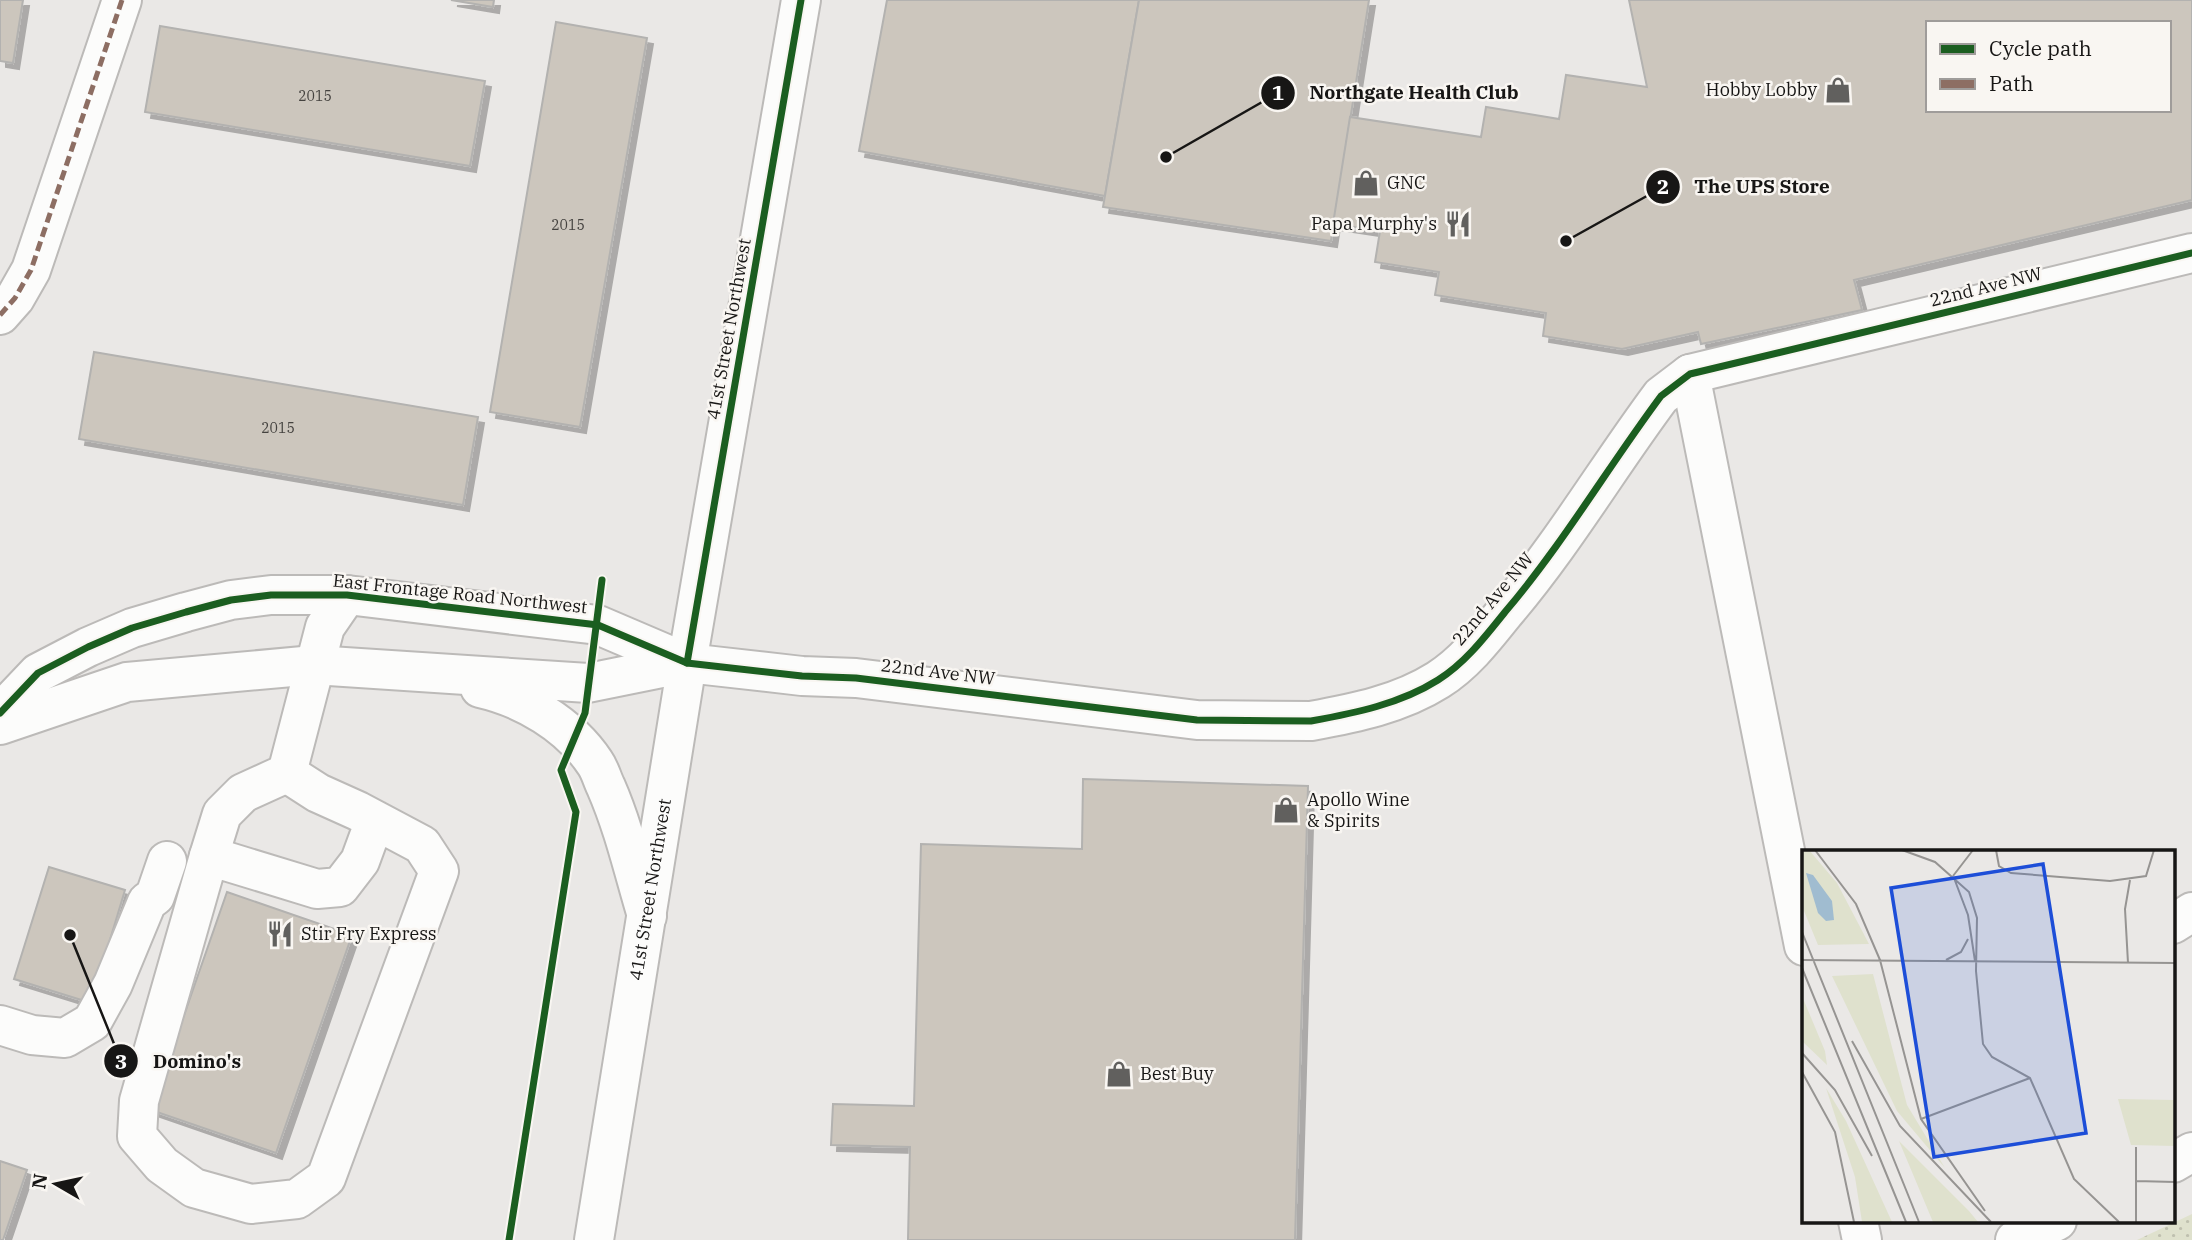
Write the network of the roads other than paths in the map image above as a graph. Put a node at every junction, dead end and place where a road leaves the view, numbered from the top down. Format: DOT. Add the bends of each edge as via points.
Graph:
graph roads {
  1 [pos="122,0"];
  2 [pos="801,0"];
  3 [pos="2192,253"];
  4 [pos="0,315"];
  5 [pos="1690,374"];
  6 [pos="347,595"];
  7 [pos="687,663"];
  8 [pos="314,665"];
  9 [pos="410,671"];
  10 [pos="0,713"];
  11 [pos="0,724"];
  12 [pos="287,773"];
  13 [pos="375,820"];
  14 [pos="209,856"];
  15 [pos="167,861"];
  16 [pos="2192,912"];
  17 [pos="647,916"];
  18 [pos="2174,923"];
  19 [pos="1802,936"];
  20 [pos="0,1025"];
  21 [pos="2192,1152"];
  22 [pos="2174,1162"];
  23 [pos="1858,1222"];
  24 [pos="2055,1222"];
  25 [pos="594,1240"];
  26 [pos="1862,1240"];
  27 [pos="2015,1240"];
  1 -- 4 [label="street" via="31,270"];
  2 -- 7 [label="street, 41st Street Northwest"];
  3 -- 5 [label="street, 22nd Ave NW"];
  5 -- 7 [label="street, 22nd Ave NW" via="1661,396 1535,577 1475,649 1440,679 1409,696 1361,711 1311,721 1198,720 856,678"];
  5 -- 19 [label="street"];
  6 -- 7 [label="street, East Frontage Road Northwest" via="598,625"];
  6 -- 8 [label="street" via="325,627"];
  6 -- 10 [label="street, East Frontage Road Northwest" via="244,598 132,628 38,673"];
  7 -- 9 [label="street" via="588,683"];
  7 -- 17 [label="street, 41st Street Northwest"];
  8 -- 9 [label="street"];
  8 -- 11 [label="street" via="127,682"];
  8 -- 12 [label="street"];
  9 -- 17 [label="street" via="504,693 541,711 574,738 595,763 614,805"];
  12 -- 13 [label="street"];
  12 -- 14 [label="street" via="243,793 222,814"];
  13 -- 14 [label="street" via="360,861 340,887 317,889"];
  13 -- 14 [label="street" via="422,845 439,871 326,1178 297,1199 251,1204 194,1188 162,1165 136,1136 139,1101"];
  15 -- 20 [label="street" via="92,1022 65,1038 32,1035"];
  16 -- 18 [label="street"];
  17 -- 25 [label="street, 41st Street Northwest"];
  21 -- 22 [label="street"];
  23 -- 26 [label="street"];
  24 -- 27 [label="street"];
}
